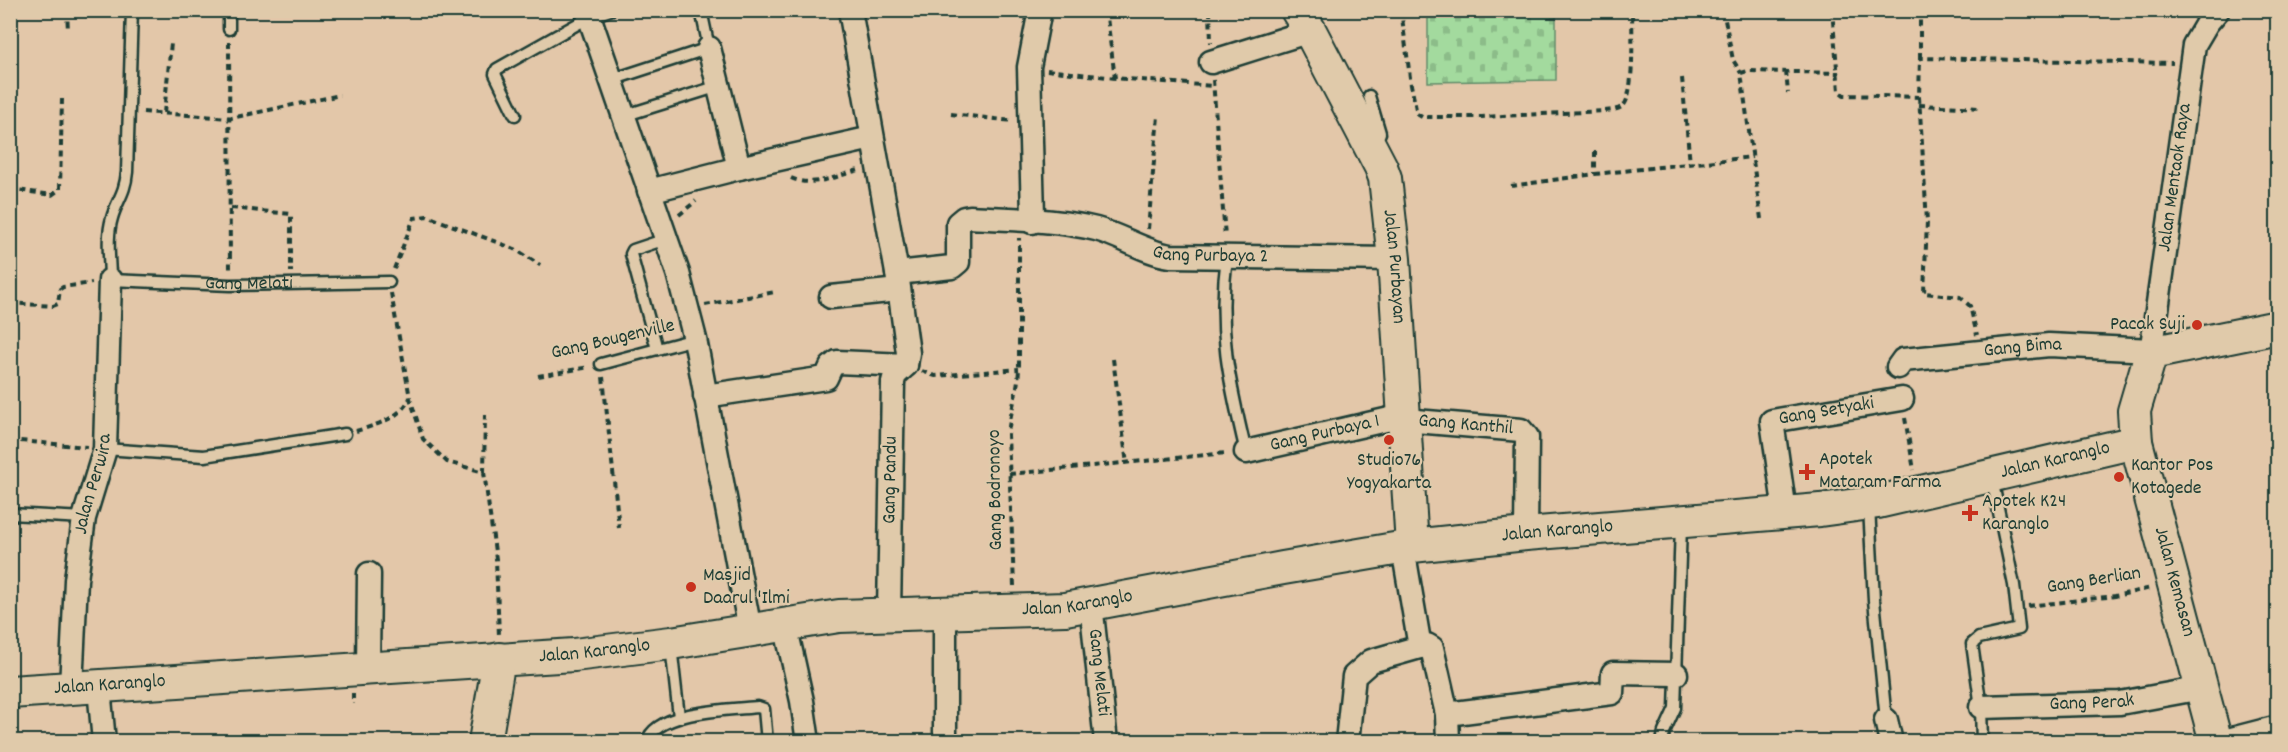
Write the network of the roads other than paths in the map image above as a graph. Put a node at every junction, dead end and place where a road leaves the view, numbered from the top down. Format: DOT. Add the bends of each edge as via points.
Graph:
graph roads {
  1 [pos="132,10"];
  2 [pos="229,10"];
  3 [pos="702,10"];
  4 [pos="850,10"];
  5 [pos="1040,10"];
  6 [pos="2218,11"];
  7 [pos="596,13"];
  8 [pos="1304,21"];
  9 [pos="229,29"];
  10 [pos="709,48"];
  11 [pos="1211,62"];
  12 [pos="611,80"];
  13 [pos="719,86"];
  14 [pos="1369,96"];
  15 [pos="515,115"];
  16 [pos="623,116"];
  17 [pos="872,138"];
  18 [pos="1370,146"];
  19 [pos="739,168"];
  20 [pos="649,191"];
  21 [pos="1032,222"];
  22 [pos="666,239"];
  23 [pos="1227,256"];
  24 [pos="1394,259"];
  25 [pos="110,280"];
  26 [pos="389,282"];
  27 [pos="898,282"];
  28 [pos="831,297"];
  29 [pos="2277,327"];
  30 [pos="695,339"];
  31 [pos="657,349"];
  32 [pos="2152,352"];
  33 [pos="907,360"];
  34 [pos="601,364"];
  35 [pos="1898,367"];
  36 [pos="705,396"];
  37 [pos="1902,399"];
  38 [pos="1404,418"];
  39 [pos="345,434"];
  40 [pos="2136,442"];
  41 [pos="105,448"];
  42 [pos="1246,452"];
  43 [pos="1991,476"];
  44 [pos="1868,504"];
  45 [pos="1785,512"];
  46 [pos="10,514"];
  47 [pos="84,518"];
  48 [pos="1681,521"];
  49 [pos="1526,534"];
  50 [pos="1407,547"];
  51 [pos="369,574"];
  52 [pos="1091,604"];
  53 [pos="945,611"];
  54 [pos="889,613"];
  55 [pos="785,624"];
  56 [pos="750,630"];
  57 [pos="671,643"];
  58 [pos="1420,647"];
  59 [pos="499,659"];
  60 [pos="368,667"];
  61 [pos="1676,674"];
  62 [pos="85,688"];
  63 [pos="2202,688"];
  64 [pos="10,692"];
  65 [pos="1981,707"];
  66 [pos="1447,714"];
  67 [pos="679,717"];
  68 [pos="657,726"];
  69 [pos="2277,727"];
  70 [pos="1888,731"];
  71 [pos="104,741"];
  72 [pos="485,741"];
  73 [pos="647,741"];
  74 [pos="659,741"];
  75 [pos="767,741"];
  76 [pos="808,741"];
  77 [pos="945,741"];
  78 [pos="1106,741"];
  79 [pos="1347,741"];
  80 [pos="1448,741"];
  81 [pos="1662,741"];
  82 [pos="1982,741"];
  83 [pos="2218,741"];
  1 -- 25 [label="lane" via="125,188 112,217"];
  2 -- 9 [label="lane"];
  3 -- 10 [label="lane"];
  4 -- 17 [label="street"];
  5 -- 21 [label="street" via="1029,67"];
  6 -- 32 [label="street, Jalan Mentaok Raya" via="2194,45"];
  7 -- 12 [label="street"];
  7 -- 15 [label="lane" via="497,69 496,81"];
  8 -- 11 [label="street"];
  8 -- 18 [label="street, Jalan Purbayan"];
  10 -- 12 [label="lane"];
  10 -- 13 [label="street"];
  12 -- 16 [label="street"];
  13 -- 16 [label="lane"];
  13 -- 19 [label="street"];
  14 -- 18 [label="lane" via="1380,133"];
  16 -- 20 [label="street"];
  17 -- 19 [label="street"];
  17 -- 27 [label="street"];
  18 -- 24 [label="street, Jalan Purbayan" via="1385,178"];
  19 -- 20 [label="street"];
  20 -- 22 [label="street"];
  21 -- 23 [label="street, Gang Purbaya 2" via="1096,229 1170,256"];
  21 -- 27 [label="street, Gang Purbaya 2" via="964,218 958,223 956,265"];
  22 -- 30 [label="street"];
  22 -- 31 [label="lane" via="631,254"];
  23 -- 24 [label="street, Gang Purbaya 2"];
  23 -- 42 [label="lane" via="1223,281 1225,356"];
  24 -- 38 [label="street, Jalan Purbayan"];
  25 -- 26 [label="lane, Gang Melati" via="230,285"];
  25 -- 41 [label="street, Jalan Perwira"];
  27 -- 28 [label="street"];
  27 -- 33 [label="street"];
  29 -- 32 [label="street"];
  30 -- 31 [label="lane, Gang Bougenville"];
  30 -- 36 [label="street"];
  31 -- 34 [label="lane, Gang Bougenville"];
  32 -- 35 [label="street, Gang Bima" via="2049,345 1903,360"];
  32 -- 40 [label="street, Jalan Kemasan" via="2134,411"];
  33 -- 36 [label="street" via="837,362 826,378"];
  33 -- 54 [label="street, Gang Pandu" via="892,382"];
  36 -- 56 [label="street"];
  37 -- 45 [label="street, Gang Setyaki" via="1772,421"];
  38 -- 42 [label="street, Gang Purbaya 1"];
  38 -- 49 [label="street, Gang Kanthil" via="1525,433"];
  38 -- 50 [label="street, Jalan Purbayan"];
  39 -- 41 [label="lane" via="204,456"];
  40 -- 43 [label="street, Jalan Karanglo"];
  40 -- 63 [label="street, Jalan Kemasan"];
  41 -- 47 [label="street, Jalan Perwira"];
  43 -- 44 [label="street, Jalan Karanglo"];
  43 -- 65 [label="lane" via="2018,608 2018,630 1979,638 1972,644"];
  44 -- 45 [label="street, Jalan Karanglo"];
  44 -- 70 [label="lane"];
  45 -- 48 [label="street, Jalan Karanglo"];
  46 -- 47 [label="lane"];
  47 -- 62 [label="street, Jalan Perwira" via="76,580"];
  48 -- 49 [label="street, Jalan Karanglo"];
  48 -- 61 [label="lane"];
  49 -- 50 [label="street, Jalan Karanglo"];
  50 -- 52 [label="street, Jalan Karanglo"];
  50 -- 58 [label="street"];
  51 -- 60 [label="street"];
  52 -- 53 [label="street, Jalan Karanglo" via="1065,609"];
  52 -- 78 [label="street, Gang Melati"];
  53 -- 54 [label="street, Jalan Karanglo"];
  53 -- 77 [label="street"];
  54 -- 55 [label="street, Jalan Karanglo"];
  55 -- 56 [label="street, Jalan Karanglo"];
  55 -- 76 [label="street"];
  56 -- 57 [label="street, Jalan Karanglo"];
  57 -- 59 [label="street, Jalan Karanglo"];
  57 -- 67 [label="lane"];
  58 -- 66 [label="street" via="1432,648"];
  58 -- 79 [label="street" via="1371,662 1354,676"];
  59 -- 60 [label="street, Jalan Karanglo"];
  59 -- 72 [label="street"];
  60 -- 62 [label="street, Jalan Karanglo"];
  61 -- 66 [label="street" via="1613,673 1612,693"];
  61 -- 81 [label="lane" via="1675,708"];
  62 -- 64 [label="street, Jalan Karanglo"];
  62 -- 71 [label="street, Jalan Perwira"];
  63 -- 65 [label="street, Gang Perak" via="2120,703"];
  63 -- 83 [label="street, Jalan Kemasan"];
  65 -- 82 [label="lane"];
  66 -- 80 [label="street"];
  67 -- 68 [label="lane"];
  67 -- 75 [label="lane" via="762,708"];
  68 -- 73 [label="lane"];
  68 -- 74 [label="lane"];
  69 -- 83 [label="street"];
}
